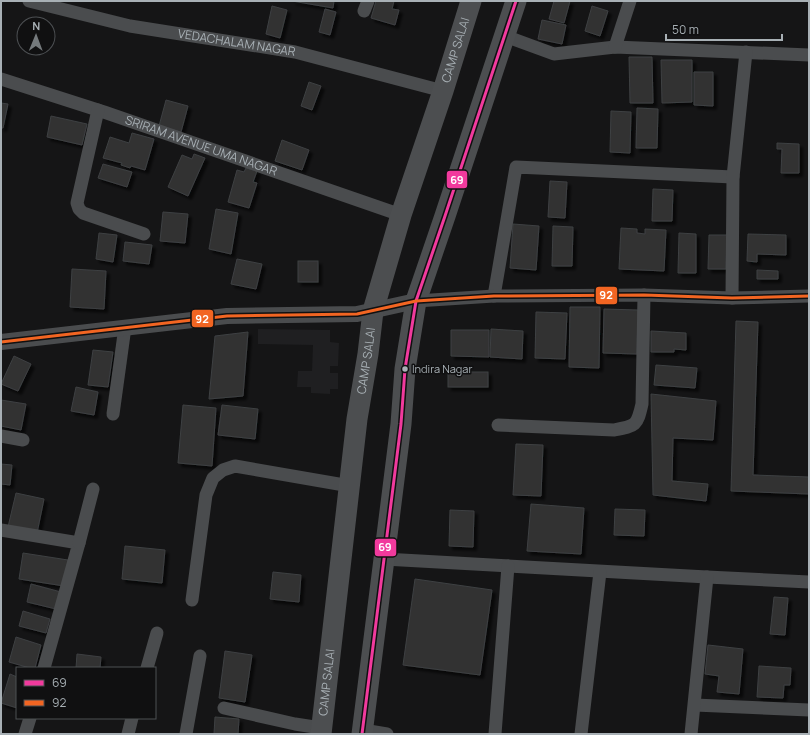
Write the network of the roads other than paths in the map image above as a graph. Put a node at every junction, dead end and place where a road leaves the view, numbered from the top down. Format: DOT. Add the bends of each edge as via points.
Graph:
graph roads {
  1 [pos="29,1"];
  2 [pos="471,1"];
  3 [pos="516,1"];
  4 [pos="630,1"];
  5 [pos="505,36"];
  6 [pos="615,47"];
  7 [pos="746,52"];
  8 [pos="809,54"];
  9 [pos="1,80"];
  10 [pos="443,91"];
  11 [pos="98,110"];
  12 [pos="734,176"];
  13 [pos="401,215"];
  14 [pos="144,234"];
  15 [pos="644,295"];
  16 [pos="494,296"];
  17 [pos="809,296"];
  18 [pos="732,298"];
  19 [pos="416,301"];
  20 [pos="373,311"];
  21 [pos="125,327"];
  22 [pos="1,342"];
  23 [pos="113,414"];
  24 [pos="498,425"];
  25 [pos="1,436"];
  26 [pos="23,440"];
  27 [pos="350,486"];
  28 [pos="93,489"];
  29 [pos="1,530"];
  30 [pos="79,543"];
  31 [pos="384,559"];
  32 [pos="508,566"];
  33 [pos="600,572"];
  34 [pos="707,577"];
  35 [pos="809,582"];
  36 [pos="192,600"];
  37 [pos="157,633"];
  38 [pos="200,656"];
  39 [pos="44,667"];
  40 [pos="147,667"];
  41 [pos="695,705"];
  42 [pos="224,708"];
  43 [pos="809,710"];
  44 [pos="30,719"];
  45 [pos="132,719"];
  46 [pos="321,731"];
  47 [pos="363,732"];
  48 [pos="25,734"];
  49 [pos="128,734"];
  50 [pos="186,734"];
  51 [pos="387,734"];
  52 [pos="495,734"];
  53 [pos="582,734"];
  54 [pos="691,734"];
  1 -- 10 [label="street, VEDACHALAM NAGAR" via="130,26 295,52"];
  2 -- 10 [label="main road, CAMP SALAI"];
  3 -- 5 [label="main road"];
  4 -- 6 [label="street"];
  5 -- 6 [label="street" via="554,54"];
  5 -- 19 [label="main road"];
  6 -- 7 [label="street"];
  7 -- 8 [label="street"];
  7 -- 12 [label="street"];
  9 -- 11 [label="street, SRIRAM AVENUE UMA NAGAR"];
  10 -- 13 [label="main road, CAMP SALAI"];
  11 -- 13 [label="street, SRIRAM AVENUE UMA NAGAR"];
  11 -- 14 [label="street" via="78,203 79,209 83,213"];
  12 -- 16 [label="street" via="516,167"];
  12 -- 18 [label="street"];
  13 -- 20 [label="main road, CAMP SALAI"];
  15 -- 16 [label="street"];
  15 -- 18 [label="street"];
  15 -- 24 [label="street" via="642,404 636,423 614,430"];
  16 -- 19 [label="street"];
  17 -- 18 [label="street"];
  19 -- 20 [label="street"];
  19 -- 31 [label="main road" via="405,369"];
  20 -- 21 [label="street" via="357,314 227,316"];
  20 -- 27 [label="main road, CAMP SALAI"];
  21 -- 22 [label="street"];
  21 -- 23 [label="street"];
  25 -- 26 [label="street"];
  27 -- 36 [label="street" via="235,466 223,470 213,478 206,495"];
  27 -- 46 [label="main road, CAMP SALAI"];
  28 -- 30 [label="street"];
  29 -- 30 [label="street"];
  30 -- 39 [label="street"];
  31 -- 32 [label="street"];
  31 -- 47 [label="main road"];
  32 -- 33 [label="street"];
  32 -- 52 [label="street"];
  33 -- 34 [label="street"];
  33 -- 53 [label="street"];
  34 -- 35 [label="street"];
  34 -- 41 [label="street"];
  37 -- 40 [label="street"];
  38 -- 50 [label="street"];
  41 -- 43 [label="street"];
  41 -- 54 [label="street"];
  42 -- 46 [label="street"];
  44 -- 48 [label="street"];
  45 -- 49 [label="street"];
  47 -- 51 [label="street"];
}
